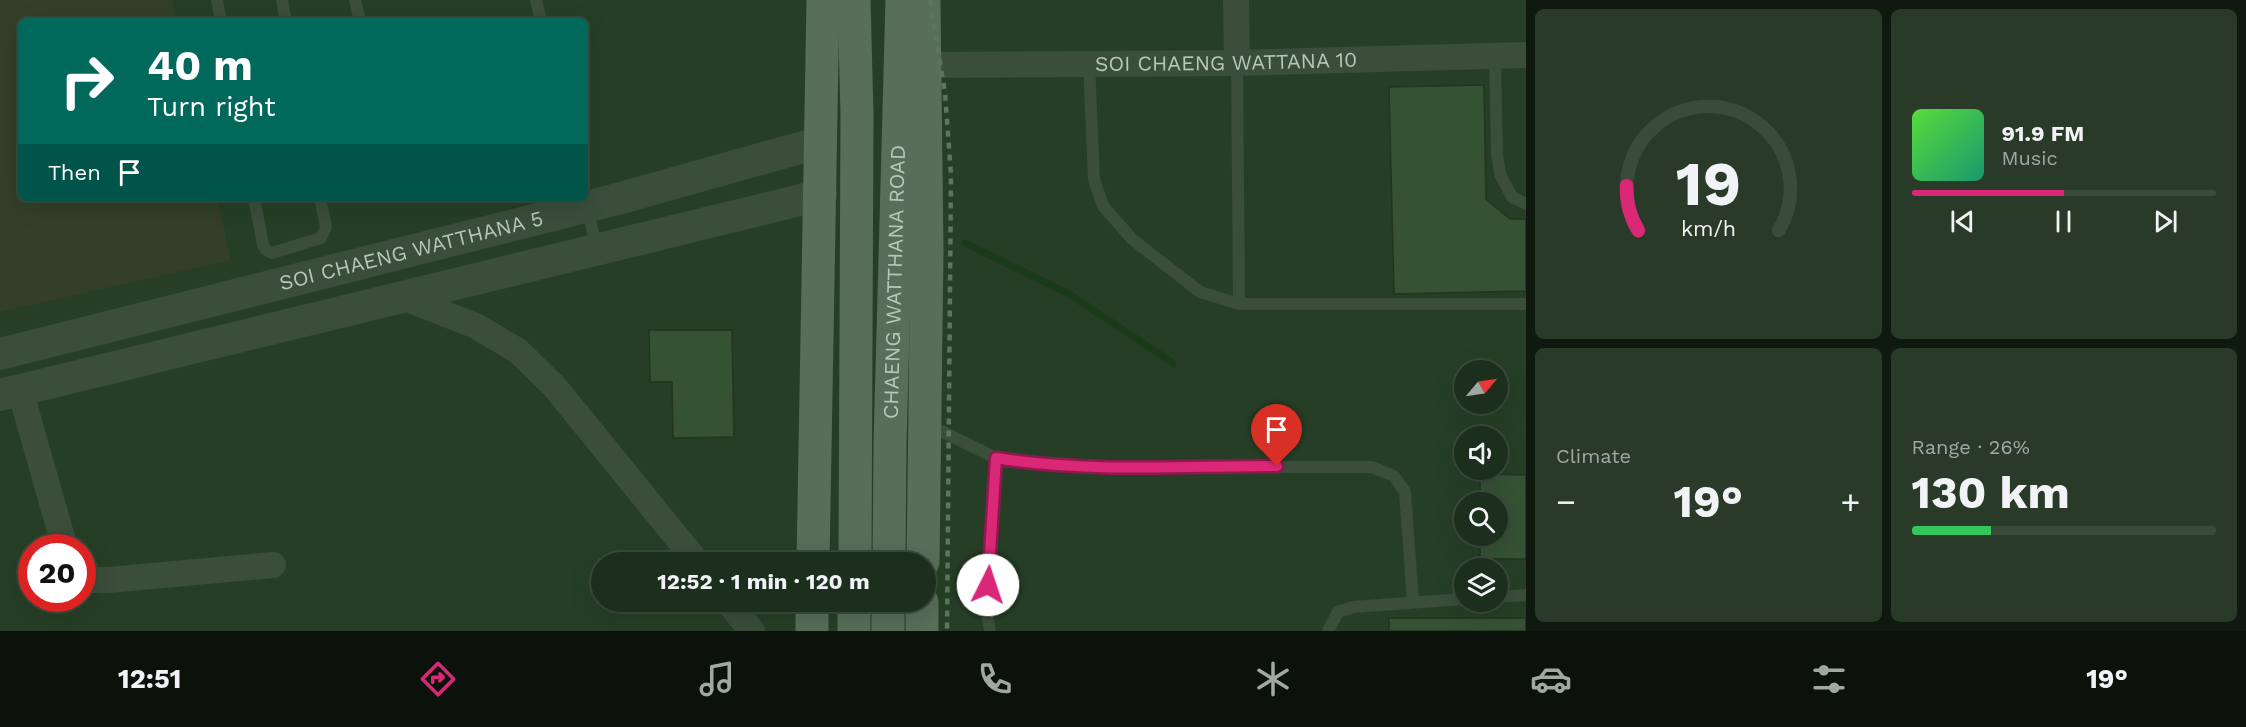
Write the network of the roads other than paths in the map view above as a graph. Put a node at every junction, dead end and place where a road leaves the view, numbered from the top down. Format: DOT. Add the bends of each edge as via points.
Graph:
graph roads {
  1 [pos="217,0"];
  2 [pos="282,0"];
  3 [pos="355,0"];
  4 [pos="536,0"];
  5 [pos="823,0"];
  6 [pos="854,0"];
  7 [pos="902,0"];
  8 [pos="924,0"];
  9 [pos="1236,0"];
  10 [pos="220,18"];
  11 [pos="285,18"];
  12 [pos="359,18"];
  13 [pos="540,18"];
  14 [pos="1526,55"];
  15 [pos="1496,56"];
  16 [pos="1089,63"];
  17 [pos="1237,63"];
  18 [pos="926,66"];
  19 [pos="821,142"];
  20 [pos="821,195"];
  21 [pos="255,201"];
  22 [pos="321,201"];
  23 [pos="586,202"];
  24 [pos="1526,204"];
  25 [pos="598,250"];
  26 [pos="402,297"];
  27 [pos="1239,304"];
  28 [pos="1526,304"];
  29 [pos="0,354"];
  30 [pos="10,393"];
  31 [pos="925,423"];
  32 [pos="996,458"];
  33 [pos="60,534"];
  34 [pos="689,552"];
  35 [pos="813,552"];
  36 [pos="855,552"];
  37 [pos="889,552"];
  38 [pos="923,552"];
  39 [pos="273,565"];
  40 [pos="96,580"];
  41 [pos="1526,595"];
  42 [pos="1508,596"];
  43 [pos="1454,600"];
  44 [pos="1413,602"];
  45 [pos="736,612"];
  46 [pos="812,612"];
  47 [pos="854,612"];
  48 [pos="888,612"];
  49 [pos="922,612"];
  50 [pos="752,631"];
  51 [pos="812,631"];
  52 [pos="854,631"];
  53 [pos="888,631"];
  54 [pos="922,631"];
  55 [pos="990,631"];
  56 [pos="1328,631"];
  1 -- 10 [label="lane"];
  2 -- 11 [label="lane"];
  3 -- 12 [label="lane"];
  4 -- 13 [label="lane"];
  5 -- 19 [label="main road"];
  6 -- 36 [label="main road, CHAENG WATTHANA ROAD"];
  7 -- 37 [label="main road, CHAENG WATTHANA ROAD"];
  8 -- 18 [label="main road, CHAENG WATTHANA ROAD"];
  9 -- 17 [label="street"];
  14 -- 15 [label="street, SOI CHAENG WATTANA 10"];
  15 -- 17 [label="street, SOI CHAENG WATTANA 10"];
  15 -- 24 [label="lane" via="1500,174 1512,197"];
  16 -- 17 [label="street, SOI CHAENG WATTANA 10"];
  16 -- 18 [label="street, SOI CHAENG WATTANA 10"];
  16 -- 27 [label="lane" via="1094,180 1103,206 1132,239 1200,292"];
  17 -- 27 [label="lane"];
  18 -- 31 [label="main road, CHAENG WATTHANA ROAD"];
  19 -- 20 [label="main road"];
  19 -- 23 [label="street, SOI CHAENG WATTHANA 5"];
  20 -- 25 [label="street, SOI CHAENG WATTHANA 5"];
  20 -- 35 [label="main road"];
  21 -- 22 [label="lane" via="263,245 272,253 321,238 326,227"];
  23 -- 25 [label="lane"];
  23 -- 29 [label="street, SOI CHAENG WATTHANA 5"];
  25 -- 26 [label="street, SOI CHAENG WATTHANA 5"];
  26 -- 30 [label="street, SOI CHAENG WATTHANA 5"];
  26 -- 34 [label="street" via="476,326 518,351 554,386"];
  27 -- 28 [label="lane"];
  30 -- 33 [label="street"];
  31 -- 32 [label="lane"];
  31 -- 38 [label="main road, CHAENG WATTHANA ROAD"];
  32 -- 44 [label="lane" via="1026,463 1136,467 1372,466 1394,476 1405,492"];
  32 -- 55 [label="lane" via="987,607"];
  39 -- 40 [label="street"];
  41 -- 42 [label="lane"];
  43 -- 44 [label="lane"];
  44 -- 56 [label="lane" via="1338,612"];
  45 -- 50 [label="street"];
  46 -- 51 [label="main road"];
  47 -- 52 [label="main road"];
  48 -- 53 [label="main road"];
  49 -- 54 [label="main road"];
}
